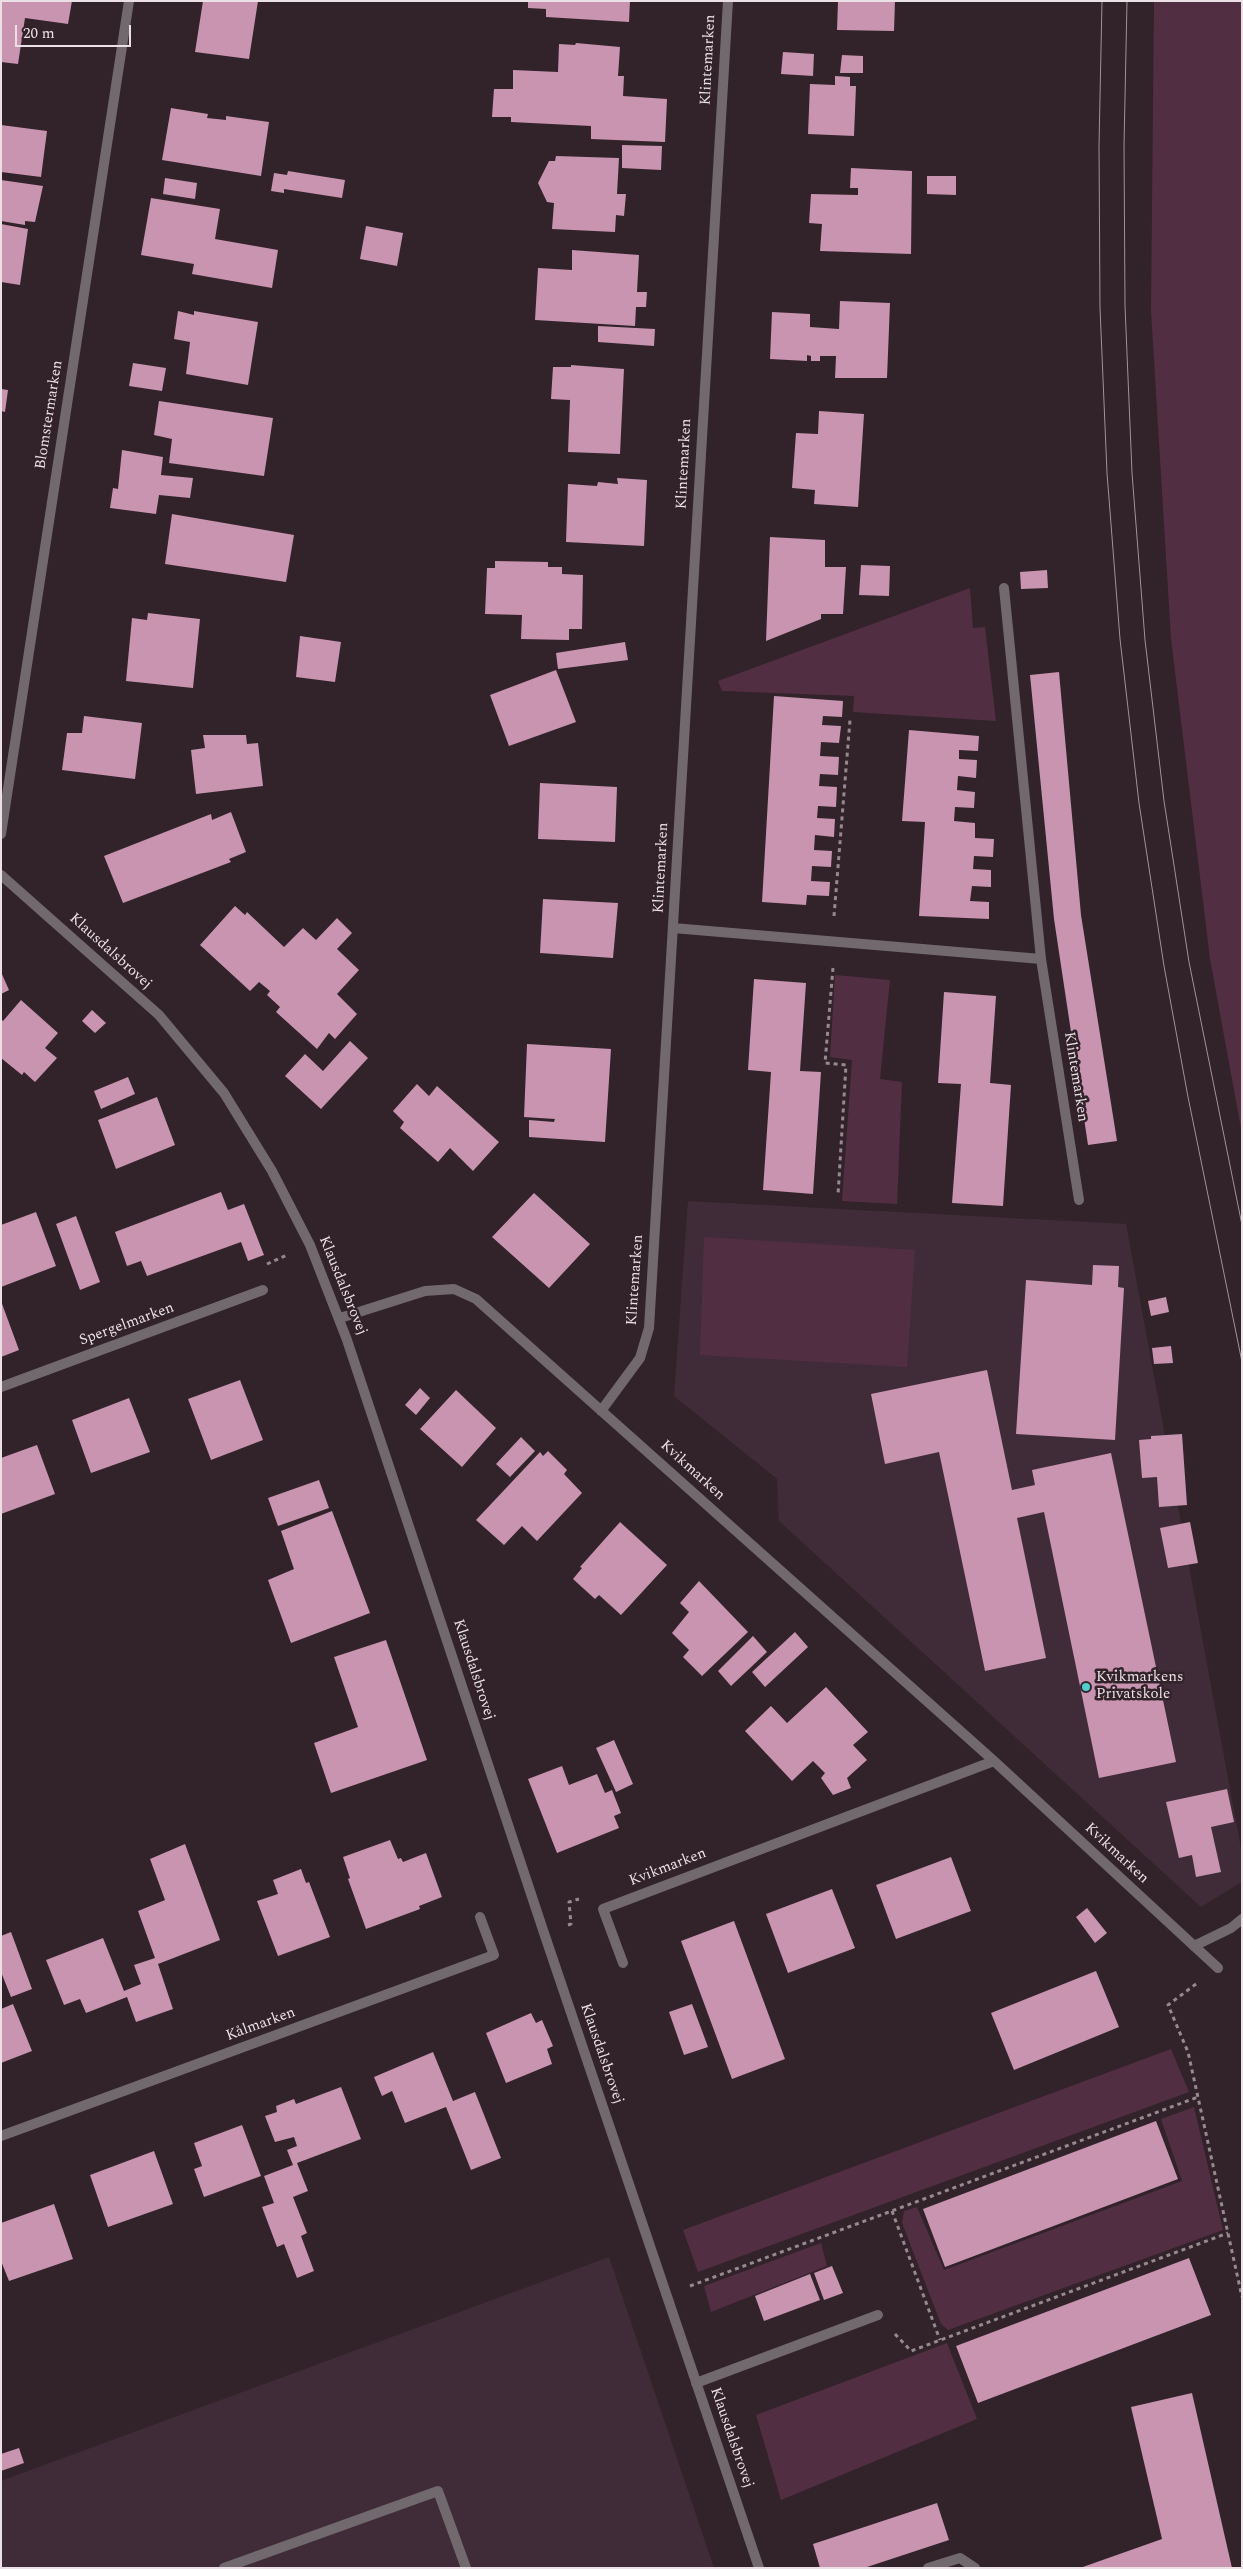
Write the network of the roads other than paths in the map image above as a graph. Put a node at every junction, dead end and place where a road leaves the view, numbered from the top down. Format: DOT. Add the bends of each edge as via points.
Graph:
graph roads {
  1 [pos="129,1"];
  2 [pos="728,1"];
  3 [pos="1004,588"];
  4 [pos="1,834"];
  5 [pos="1,875"];
  6 [pos="673,928"];
  7 [pos="1040,959"];
  8 [pos="1079,1200"];
  9 [pos="263,1290"];
  10 [pos="340,1318"];
  11 [pos="1,1387"];
  12 [pos="601,1411"];
  13 [pos="994,1761"];
  14 [pos="480,1917"];
  15 [pos="1242,1919"];
  16 [pos="1194,1946"];
  17 [pos="623,1963"];
  18 [pos="1218,1968"];
  19 [pos="1,2136"];
  20 [pos="878,2315"];
  21 [pos="696,2383"];
  22 [pos="224,2568"];
  23 [pos="466,2568"];
  24 [pos="759,2568"];
  25 [pos="928,2568"];
  26 [pos="975,2568"];
  1 -- 4 [label="street, Blomstermarken"];
  2 -- 6 [label="street, Klintemarken"];
  3 -- 7 [label="street, Klintemarken"];
  5 -- 10 [label="street, Klausdalsbrovej" via="159,1015 224,1093 272,1171 310,1245"];
  6 -- 7 [label="street, Klintemarken"];
  6 -- 12 [label="street, Klintemarken" via="649,1328 640,1358"];
  7 -- 8 [label="street, Klintemarken"];
  9 -- 11 [label="street, Spergelmarken"];
  10 -- 12 [label="street, Kvikmarken" via="425,1291 454,1289 476,1299"];
  10 -- 21 [label="street, Klausdalsbrovej"];
  12 -- 13 [label="street, Kvikmarken"];
  13 -- 16 [label="street, Kvikmarken"];
  13 -- 17 [label="street, Kvikmarken" via="602,1910"];
  14 -- 19 [label="street, Kålmarken" via="494,1955"];
  15 -- 16 [label="street"];
  16 -- 18 [label="street, Kvikmarken"];
  20 -- 21 [label="street"];
  21 -- 24 [label="street, Klausdalsbrovej"];
  22 -- 23 [label="street" via="438,2491"];
  25 -- 26 [label="street" via="960,2558"];
}
